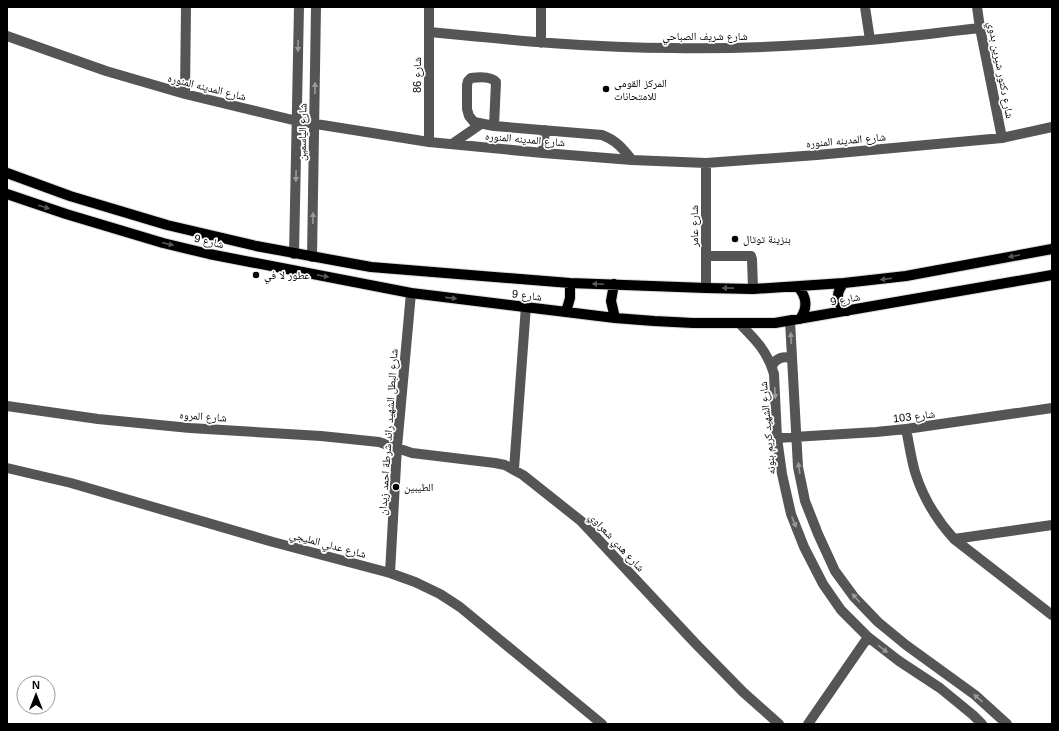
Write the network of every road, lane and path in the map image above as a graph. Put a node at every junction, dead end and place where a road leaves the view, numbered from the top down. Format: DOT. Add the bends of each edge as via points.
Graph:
graph roads {
  1 [pos="186,7"];
  2 [pos="299,7"];
  3 [pos="316,7"];
  4 [pos="429,7"];
  5 [pos="541,7"];
  6 [pos="865,7"];
  7 [pos="977,7"];
  8 [pos="980,28"];
  9 [pos="429,32"];
  10 [pos="7,36"];
  11 [pos="870,40"];
  12 [pos="541,43"];
  13 [pos="185,94"];
  14 [pos="297,122"];
  15 [pos="481,124"];
  16 [pos="314,125"];
  17 [pos="494,126"];
  18 [pos="1052,127"];
  19 [pos="545,130"];
  20 [pos="1002,138"];
  21 [pos="429,142"];
  22 [pos="452,144"];
  23 [pos="543,153"];
  24 [pos="632,160"];
  25 [pos="706,163"];
  26 [pos="7,173"];
  27 [pos="7,194"];
  28 [pos="1052,249"];
  29 [pos="294,254"];
  30 [pos="706,256"];
  31 [pos="312,257"];
  32 [pos="1052,275"];
  33 [pos="570,283"];
  34 [pos="614,284"];
  35 [pos="844,284"];
  36 [pos="798,287"];
  37 [pos="706,288"];
  38 [pos="753,289"];
  39 [pos="411,294"];
  40 [pos="526,306"];
  41 [pos="847,311"];
  42 [pos="566,312"];
  43 [pos="615,318"];
  44 [pos="795,320"];
  45 [pos="740,324"];
  46 [pos="792,359"];
  47 [pos="772,366"];
  48 [pos="7,406"];
  49 [pos="1052,408"];
  50 [pos="906,429"];
  51 [pos="796,436"];
  52 [pos="777,438"];
  53 [pos="397,447"];
  54 [pos="7,468"];
  55 [pos="514,469"];
  56 [pos="1052,525"];
  57 [pos="954,539"];
  58 [pos="390,573"];
  59 [pos="1052,615"];
  60 [pos="868,637"];
  61 [pos="602,724"];
  62 [pos="779,724"];
  63 [pos="808,724"];
  64 [pos="982,724"];
  65 [pos="1007,724"];
  1 -- 13 [label="street"];
  2 -- 14 [label="street, شارع الياسمين, one-way"];
  16 -- 3 [label="street, شارع الياسمين, one-way"];
  4 -- 9 [label="street, شارع 86"];
  5 -- 12 [label="street"];
  6 -- 11 [label="street"];
  7 -- 8 [label="street, شارع دكتور شيرين بدوي"];
  8 -- 11 [label="street, شارع شريف الصباحي"];
  8 -- 20 [label="street, شارع دكتور شيرين بدوي"];
  9 -- 12 [label="street, شارع شريف الصباحي"];
  9 -- 21 [label="street, شارع 86"];
  10 -- 13 [label="street, شارع المدينه المنوره" via="106,71"];
  11 -- 12 [label="street, شارع شريف الصباحي" via="739,48 607,47"];
  13 -- 14 [label="street, شارع المدينه المنوره"];
  14 -- 16 [label="street, شارع المدينه المنوره"];
  14 -- 29 [label="street, شارع الياسمين, one-way"];
  15 -- 17 [label="street"];
  15 -- 17 [label="street" via="474,122 467,109 468,81 475,77 493,79 496,82"];
  15 -- 22 [label="street"];
  16 -- 21 [label="street, شارع المدينه المنوره"];
  31 -- 16 [label="street, شارع الياسمين, one-way"];
  17 -- 19 [label="street"];
  18 -- 20 [label="street, شارع المدينه المنوره"];
  19 -- 23 [label="street"];
  19 -- 24 [label="street" via="611,138"];
  20 -- 25 [label="street, شارع المدينه المنوره"];
  21 -- 22 [label="street, شارع المدينه المنوره"];
  22 -- 23 [label="street, شارع المدينه المنوره"];
  23 -- 24 [label="street, شارع المدينه المنوره"];
  24 -- 25 [label="street, شارع المدينه المنوره"];
  25 -- 30 [label="street, شارع عامر"];
  26 -- 29 [label="main road, شارع 9" via="70,196 167,225"];
  27 -- 39 [label="main road, شارع 9, one-way" via="163,243"];
  28 -- 35 [label="main road, شارع 9, one-way" via="906,276"];
  29 -- 31 [label="main road, شارع 9"];
  30 -- 37 [label="street, شارع عامر"];
  30 -- 38 [label="street" via="751,256"];
  31 -- 33 [label="main road, شارع 9" via="371,267"];
  32 -- 41 [label="main road, شارع 9"];
  34 -- 33 [label="main road, شارع 9, one-way"];
  33 -- 42 [label="main road" via="570,298"];
  34 -- 37 [label="main road, شارع 9"];
  34 -- 43 [label="main road" via="612,302"];
  35 -- 36 [label="main road, شارع 9"];
  35 -- 41 [label="main road" via="838,296 840,305"];
  36 -- 38 [label="main road, شارع 9"];
  36 -- 44 [label="main road" via="804,295 805,310"];
  38 -- 37 [label="main road, شارع 9, one-way"];
  39 -- 40 [label="main road, شارع 9, one-way"];
  39 -- 53 [label="street, شارع البطل الشهيد رائد شرطة احمد زيدان"];
  40 -- 42 [label="main road, شارع 9"];
  40 -- 55 [label="street"];
  41 -- 44 [label="main road, شارع 9"];
  42 -- 43 [label="main road, شارع 9"];
  43 -- 45 [label="main road, شارع 9"];
  44 -- 45 [label="main road, شارع 9" via="775,324"];
  46 -- 44 [label="street, one-way"];
  45 -- 47 [label="street, شارع الشهيد كريم بنونه" via="761,345"];
  46 -- 47 [label="street" via="782,358"];
  46 -- 51 [label="street"];
  47 -- 52 [label="street, شارع الشهيد كريم بنونه, one-way"];
  48 -- 53 [label="street, شارع المروه" via="190,428 374,441"];
  49 -- 50 [label="street, شارع 103"];
  50 -- 51 [label="street, شارع 103"];
  50 -- 57 [label="street" via="915,472 927,502"];
  51 -- 52 [label="street, شارع 103"];
  65 -- 51 [label="street, one-way" via="975,695 878,622 854,597 835,571 805,501 798,466"];
  52 -- 60 [label="street, شارع الشهيد كريم بنونه, one-way" via="791,514 804,547 823,584 841,610"];
  53 -- 55 [label="street, شارع هدي شعراوي" via="412,453 495,463"];
  53 -- 58 [label="street, شارع البطل الشهيد رائد شرطة احمد زيدان"];
  54 -- 58 [label="street, شارع عدلي المليجي" via="71,483"];
  55 -- 62 [label="street, شارع هدي شعراوي" via="581,521 695,643"];
  56 -- 57 [label="street"];
  57 -- 59 [label="street"];
  58 -- 61 [label="street, شارع عدلي المليجي" via="415,582 460,606"];
  60 -- 63 [label="street"];
  60 -- 64 [label="street, شارع الشهيد كريم بنونه, one-way" via="899,662 940,688"];
}
